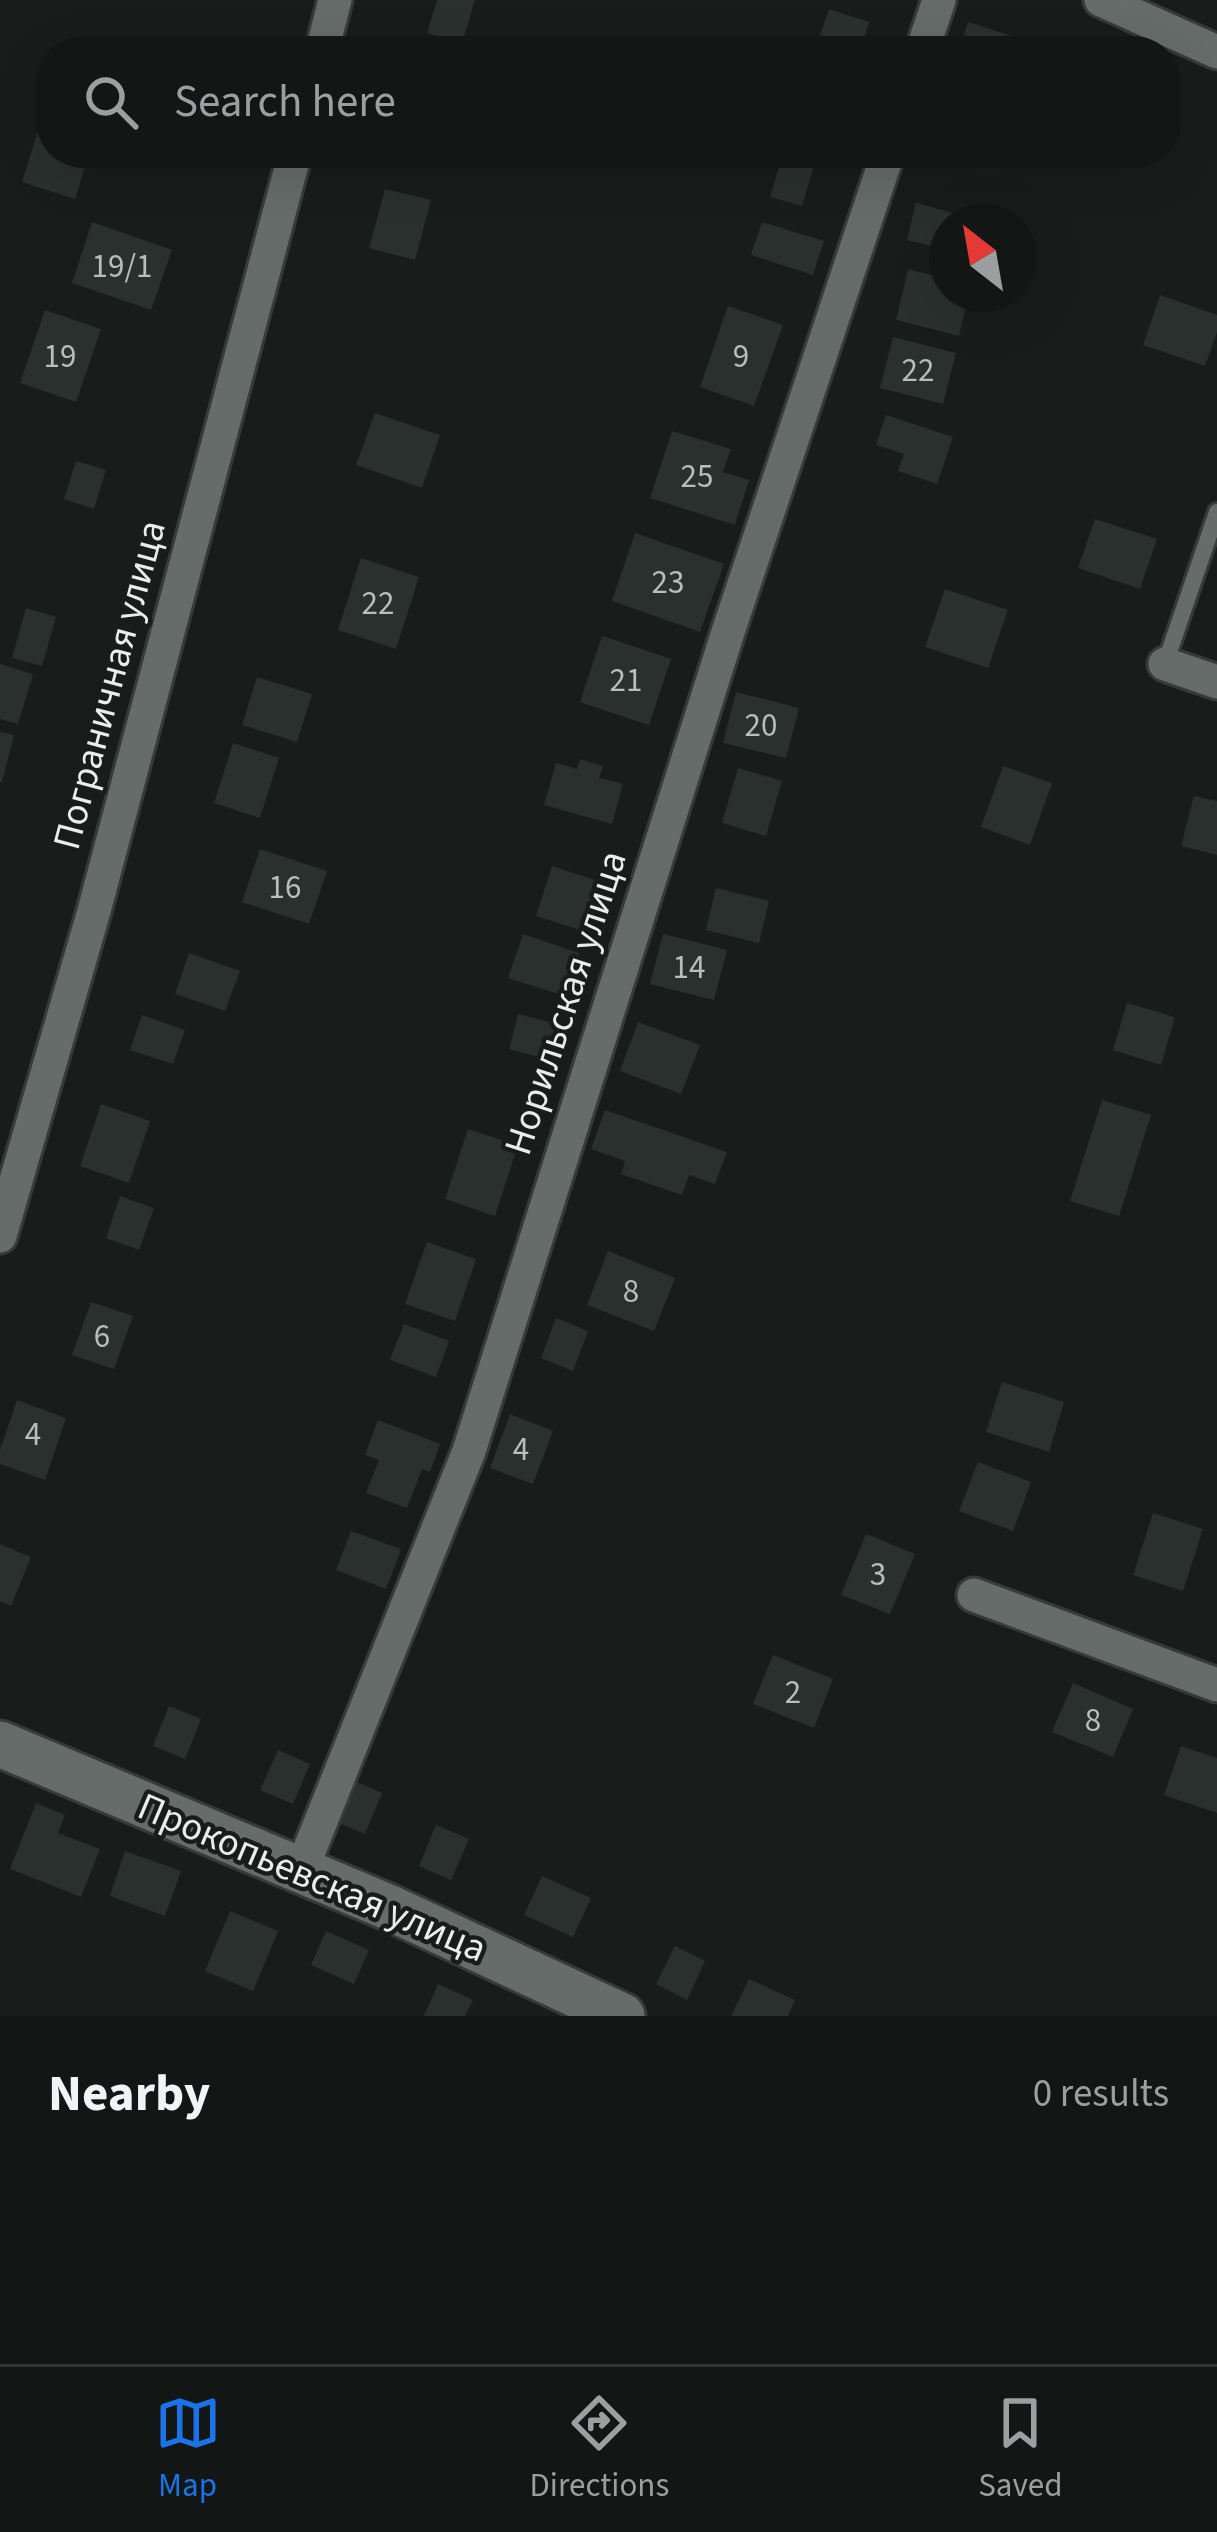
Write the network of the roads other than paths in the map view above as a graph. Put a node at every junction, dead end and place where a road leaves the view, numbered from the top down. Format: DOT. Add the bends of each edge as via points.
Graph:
graph roads {
  1 [pos="335,0"];
  2 [pos="939,0"];
  3 [pos="1101,0"];
  4 [pos="326,36"];
  5 [pos="927,36"];
  6 [pos="1217,52"];
  7 [pos="291,168"];
  8 [pos="883,168"];
  9 [pos="1217,512"];
  10 [pos="1165,664"];
  11 [pos="1217,682"];
  12 [pos="0,1236"];
  13 [pos="974,1595"];
  14 [pos="1217,1685"];
  15 [pos="0,1744"];
  16 [pos="301,1870"];
  17 [pos="622,2016"];
  1 -- 4 [label="street"];
  2 -- 5 [label="street"];
  3 -- 6 [label="street"];
  7 -- 12 [label="street, Пограничная улица"];
  8 -- 16 [label="street, Норильская улица" via="469,1451"];
  9 -- 10 [label="lane"];
  10 -- 11 [label="street"];
  13 -- 14 [label="street"];
  15 -- 16 [label="main road, Прокопьевская улица"];
  16 -- 17 [label="main road, Прокопьевская улица"];
}
